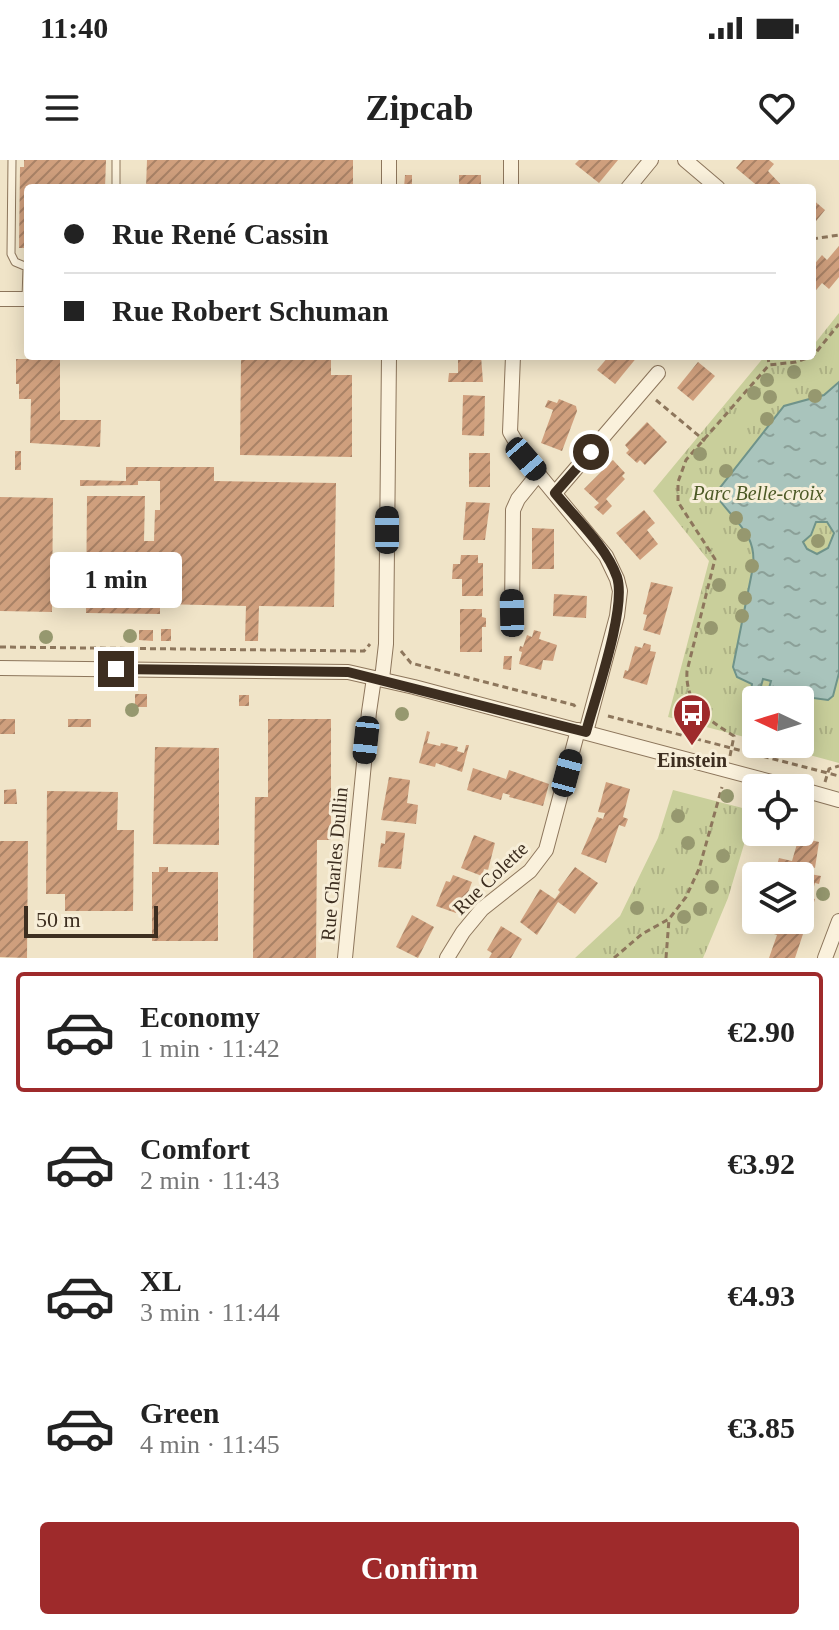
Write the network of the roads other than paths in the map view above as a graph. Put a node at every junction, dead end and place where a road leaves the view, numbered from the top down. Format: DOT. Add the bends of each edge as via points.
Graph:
graph roads {
  1 [pos="12,160"];
  2 [pos="116,160"];
  3 [pos="389,160"];
  4 [pos="511,160"];
  5 [pos="651,160"];
  6 [pos="685,160"];
  7 [pos="116,184"];
  8 [pos="389,184"];
  9 [pos="511,184"];
  10 [pos="631,184"];
  11 [pos="713,184"];
  12 [pos="24,265"];
  13 [pos="0,299"];
  14 [pos="24,299"];
  15 [pos="389,360"];
  16 [pos="513,360"];
  17 [pos="658,373"];
  18 [pos="539,473"];
  19 [pos="555,493"];
  20 [pos="512,613"];
  21 [pos="0,668"];
  22 [pos="378,679"];
  23 [pos="582,731"];
  24 [pos="742,774"];
  25 [pos="814,793"];
  26 [pos="839,800"];
  27 [pos="839,921"];
  28 [pos="345,958"];
  29 [pos="447,958"];
  30 [pos="825,958"];
  1 -- 12 [label="lane" via="11,254"];
  2 -- 7 [label="lane"];
  3 -- 8 [label="street"];
  4 -- 9 [label="street"];
  5 -- 10 [label="street"];
  6 -- 11 [label="street"];
  13 -- 14 [label="street"];
  15 -- 22 [label="street, Rue Charles Dullin" via="386,644"];
  16 -- 18 [label="street, Rue Colette" via="510,432"];
  17 -- 19 [label="street"];
  18 -- 19 [label="street, Rue Colette"];
  18 -- 20 [label="street" via="513,510"];
  19 -- 23 [label="street, Rue Colette" via="606,556 620,591"];
  21 -- 22 [label="street" via="335,671"];
  22 -- 23 [label="street"];
  22 -- 28 [label="street, Rue Charles Dullin" via="367,727"];
  23 -- 24 [label="street"];
  23 -- 29 [label="street, Rue Colette" via="546,850 536,866 482,909"];
  25 -- 26 [label="street"];
  27 -- 30 [label="street"];
}
